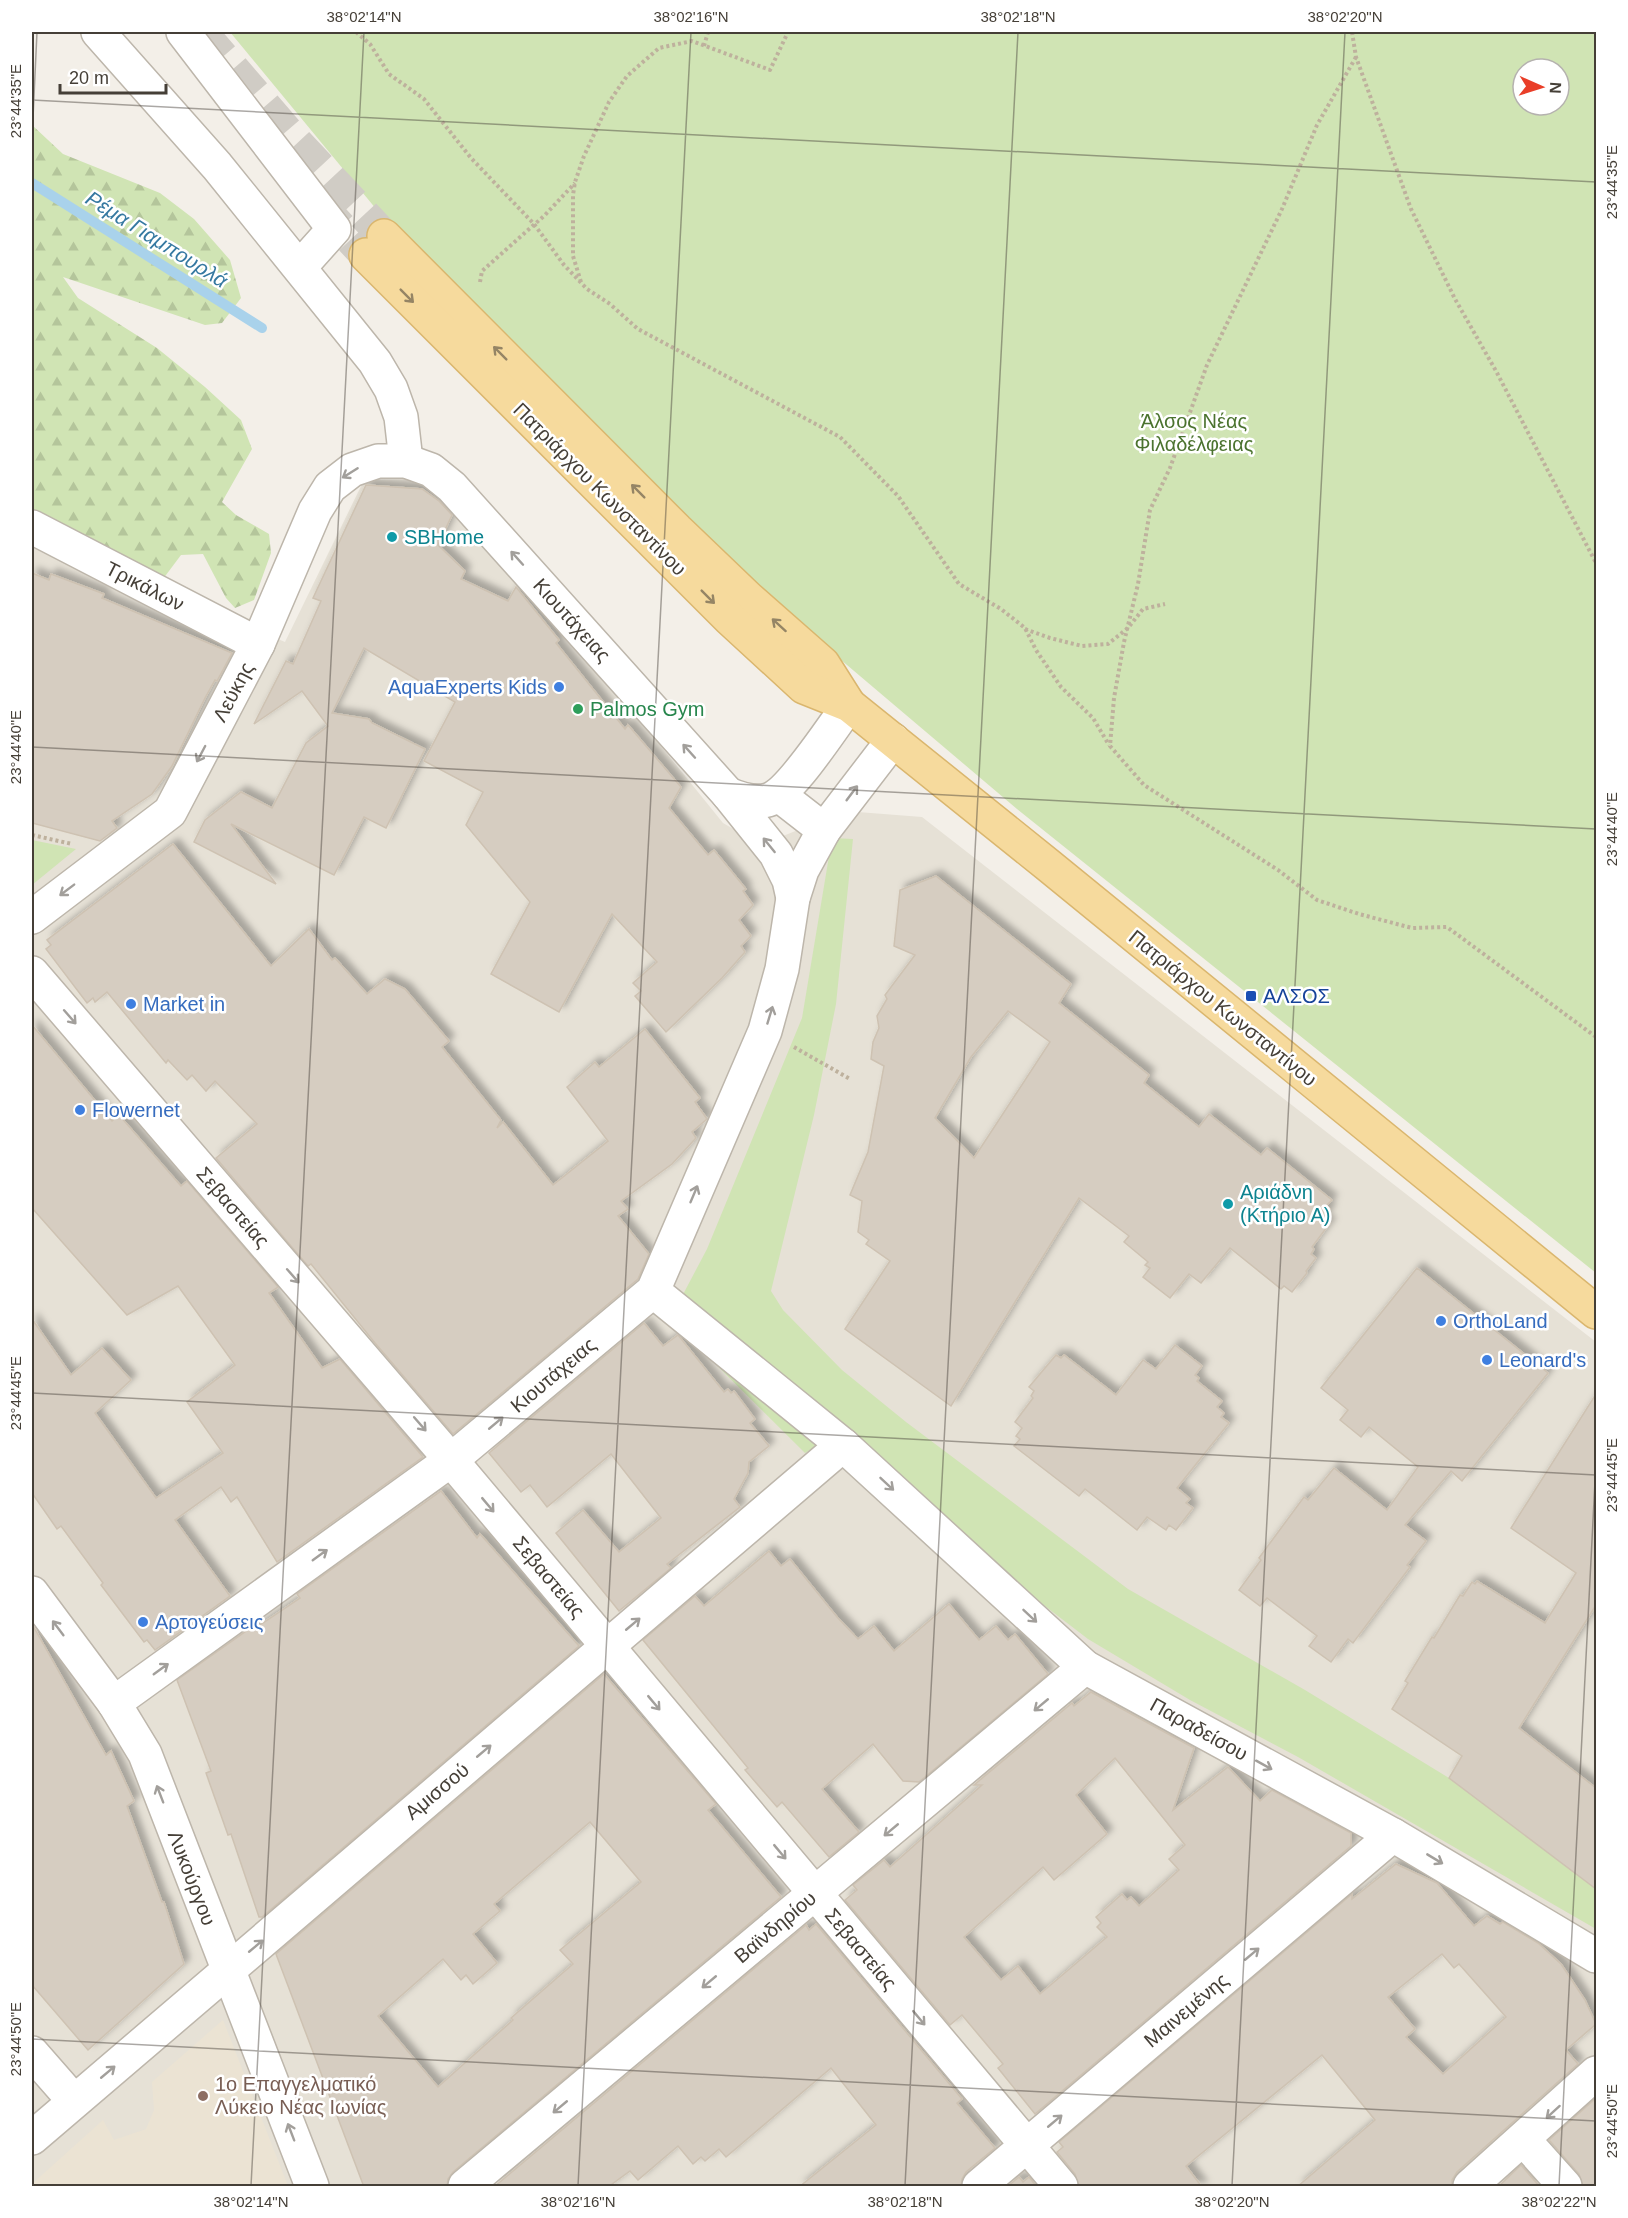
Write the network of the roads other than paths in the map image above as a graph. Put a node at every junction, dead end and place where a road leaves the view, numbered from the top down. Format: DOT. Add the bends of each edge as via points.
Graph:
graph roads {
  1 [pos="98,32"];
  2 [pos="183,32"];
  3 [pos="375,245"];
  4 [pos="300,267"];
  5 [pos="405,461"];
  6 [pos="35,529"];
  7 [pos="258,644"];
  8 [pos="849,705"];
  9 [pos="893,740"];
  10 [pos="728,794"];
  11 [pos="779,795"];
  12 [pos="824,830"];
  13 [pos="793,898"];
  14 [pos="32,917"];
  15 [pos="32,973"];
  16 [pos="653,1292"];
  17 [pos="1596,1312"];
  18 [pos="843,1445"];
  19 [pos="451,1461"];
  20 [pos="32,1593"];
  21 [pos="607,1646"];
  22 [pos="1085,1667"];
  23 [pos="114,1703"];
  24 [pos="1393,1835"];
  25 [pos="815,1894"];
  26 [pos="1596,1956"];
  27 [pos="228,1970"];
  28 [pos="32,2053"];
  29 [pos="1596,2073"];
  30 [pos="74,2101"];
  31 [pos="32,2138"];
  32 [pos="1523,2139"];
  33 [pos="1026,2146"];
  34 [pos="312,2187"];
  35 [pos="465,2187"];
  36 [pos="979,2187"];
  37 [pos="1060,2187"];
  38 [pos="1470,2187"];
  39 [pos="1565,2187"];
  1 -- 4 [label="street"];
  2 -- 4 [label="street" via="334,229"];
  3 -- 8 [label="main road, Πατριάρχου Κωνσταντίνου" via="748,598 823,664"];
  4 -- 5 [label="street" via="375,362 391,389 401,417"];
  5 -- 7 [label="street, Λεύκης, one-way" via="378,461 352,470 330,487 315,511"];
  10 -- 5 [label="street, Κιουτάχειας, one-way" via="452,487 431,470"];
  6 -- 7 [label="street, Τρικάλων"];
  7 -- 14 [label="street, Λεύκης, one-way" via="170,812"];
  8 -- 9 [label="main road, Πατριάρχου Κωνσταντίνου"];
  8 -- 11 [label="street"];
  12 -- 9 [label="street, Κιουτάχειας, one-way"];
  9 -- 17 [label="main road, Πατριάρχου Κωνσταντίνου"];
  10 -- 11 [label="street" via="758,802"];
  13 -- 10 [label="street, Κιουτάχειας, one-way" via="776,854"];
  11 -- 12 [label="street"];
  12 -- 13 [label="street, Κιουτάχειας" via="802,870"];
  16 -- 13 [label="street, Κιουτάχειας, one-way" via="765,1031 782,969"];
  15 -- 19 [label="street, Σεβαστείας, one-way"];
  16 -- 18 [label="street, Παραδείσου"];
  19 -- 16 [label="street, Κιουτάχειας, one-way"];
  21 -- 18 [label="street, Αμισσού, one-way"];
  18 -- 22 [label="street, Παραδείσου, one-way"];
  19 -- 21 [label="street, Σεβαστείας, one-way"];
  23 -- 19 [label="street, Κιουτάχειας, one-way"];
  23 -- 20 [label="street, Λυκούργου, one-way"];
  21 -- 25 [label="street, Σεβαστείας, one-way"];
  27 -- 21 [label="street, Αμισσού, one-way"];
  22 -- 24 [label="street, Παραδείσου, one-way"];
  22 -- 25 [label="street, Βαϊνδηρίου, one-way"];
  27 -- 23 [label="street, Λυκούργου, one-way" via="145,1754"];
  24 -- 26 [label="street, Παραδείσου, one-way"];
  33 -- 24 [label="street, Μαινεμένης, one-way"];
  25 -- 33 [label="street, Σεβαστείας, one-way"];
  25 -- 35 [label="street, Βαϊνδηρίου, one-way"];
  30 -- 27 [label="street, Αμισσού, one-way"];
  34 -- 27 [label="street, Λυκούργου, one-way"];
  28 -- 30 [label="street"];
  29 -- 32 [label="street, one-way"];
  30 -- 31 [label="street, Αμισσού"];
  32 -- 38 [label="street"];
  32 -- 39 [label="street"];
  33 -- 36 [label="street, Μαινεμένης"];
  33 -- 37 [label="street, Σεβαστείας"];
}
